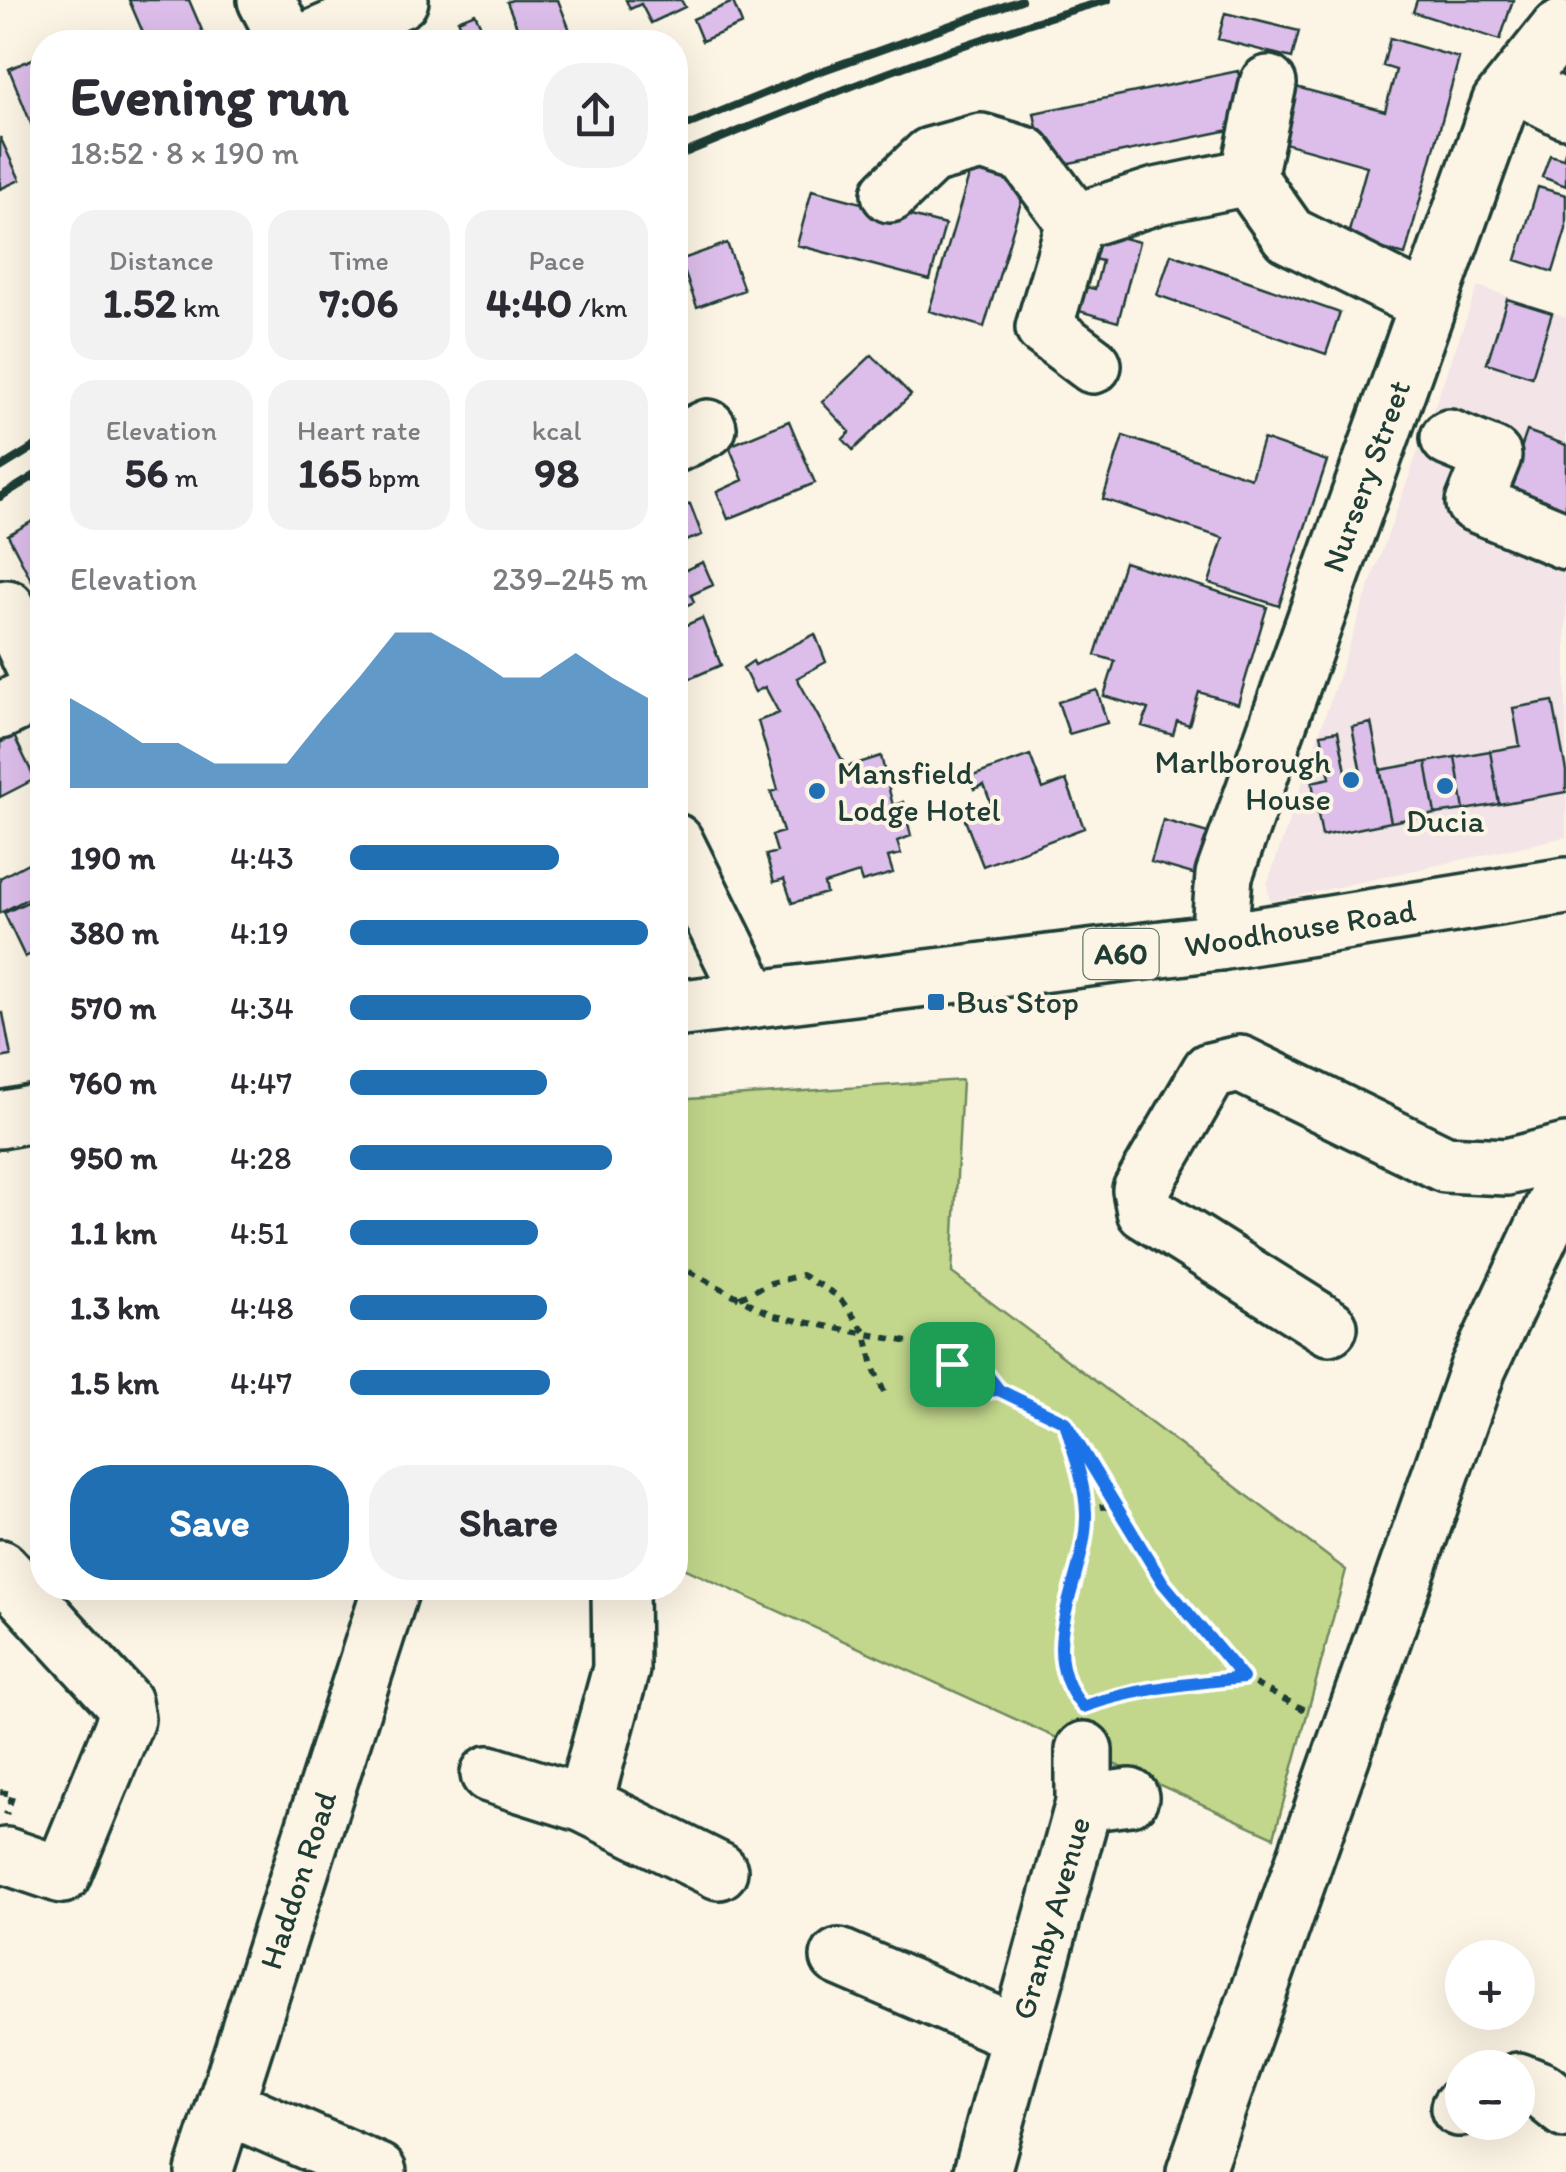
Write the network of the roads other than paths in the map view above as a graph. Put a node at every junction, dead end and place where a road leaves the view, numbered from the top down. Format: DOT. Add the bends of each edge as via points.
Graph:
graph roads {
  1 [pos="266,0"];
  2 [pos="400,0"];
  3 [pos="1560,19"];
  4 [pos="282,30"];
  5 [pos="333,30"];
  6 [pos="1268,84"];
  7 [pos="1515,84"];
  8 [pos="1566,110"];
  9 [pos="1248,176"];
  10 [pos="890,194"];
  11 [pos="1076,222"];
  12 [pos="1428,304"];
  13 [pos="1093,365"];
  14 [pos="1449,438"];
  15 [pos="1566,540"];
  16 [pos="7,608"];
  17 [pos="30,660"];
  18 [pos="30,694"];
  19 [pos="0,711"];
  20 [pos="688,868"];
  21 [pos="1566,886"];
  22 [pos="1220,942"];
  23 [pos="752,997"];
  24 [pos="688,1007"];
  25 [pos="30,1114"];
  26 [pos="0,1120"];
  27 [pos="1566,1152"];
  28 [pos="1566,1180"];
  29 [pos="1329,1327"];
  30 [pos="0,1568"];
  31 [pos="387,1600"];
  32 [pos="620,1600"];
  33 [pos="1095,1764"];
  34 [pos="488,1774"];
  35 [pos="584,1804"];
  36 [pos="3,1843"];
  37 [pos="719,1871"];
  38 [pos="839,1957"];
  39 [pos="1018,2034"];
  40 [pos="1535,2088"];
  41 [pos="227,2106"];
  42 [pos="1566,2110"];
  43 [pos="204,2172"];
  44 [pos="378,2172"];
  45 [pos="982,2172"];
  46 [pos="1194,2172"];
  1 -- 4 [label="main road"];
  2 -- 5 [label="main road"];
  3 -- 7 [label="main road, Nursery Street"];
  6 -- 9 [label="main road"];
  7 -- 8 [label="main road"];
  7 -- 12 [label="main road, Nursery Street" via="1500,103"];
  9 -- 11 [label="main road"];
  9 -- 12 [label="main road" via="1289,235"];
  10 -- 11 [label="main road" via="930,156 981,142 1025,154"];
  11 -- 13 [label="main road" via="1044,328"];
  12 -- 22 [label="main road, Nursery Street" via="1359,444 1224,876"];
  14 -- 15 [label="main road" via="1493,456 1474,503"];
  16 -- 17 [label="main road"];
  18 -- 19 [label="main road"];
  20 -- 23 [label="main road"];
  21 -- 22 [label="main road, Woodhouse Road / A60"];
  22 -- 23 [label="main road, Woodhouse Road / A60"];
  23 -- 24 [label="main road, Woodhouse Road / A60"];
  25 -- 26 [label="main road"];
  27 -- 29 [label="main road" via="1507,1167 1445,1164 1240,1064 1210,1071 1141,1190 1145,1210"];
  28 -- 46 [label="main road" via="1478,1368"];
  30 -- 36 [label="main road" via="123,1702 126,1719 62,1875"];
  31 -- 41 [label="main road, Haddon Road"];
  32 -- 35 [label="main road" via="622,1669"];
  33 -- 39 [label="main road, Granby Avenue"];
  34 -- 35 [label="main road"];
  35 -- 37 [label="main road"];
  38 -- 39 [label="main road, Granby Avenue"];
  39 -- 45 [label="main road, Granby Avenue"];
  40 -- 42 [label="main road"];
  41 -- 43 [label="main road, Haddon Road"];
  41 -- 44 [label="main road"];
}
